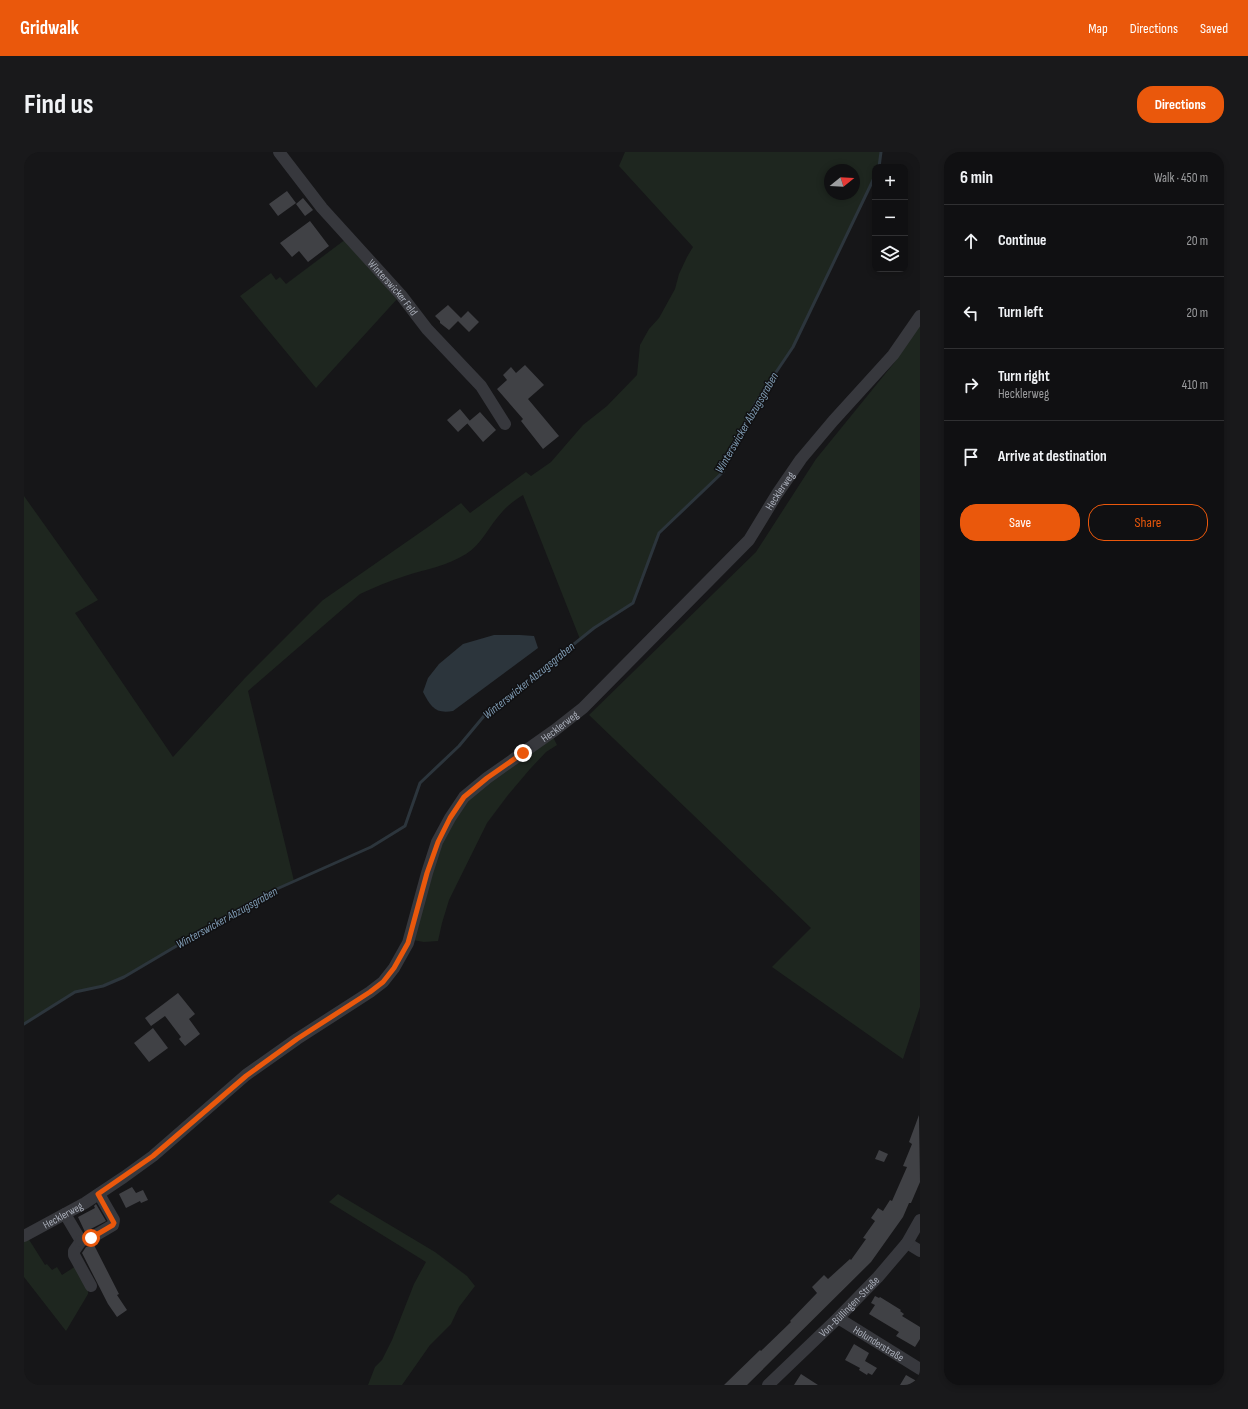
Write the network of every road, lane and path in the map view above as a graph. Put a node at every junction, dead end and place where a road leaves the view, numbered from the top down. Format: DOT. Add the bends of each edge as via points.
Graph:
graph roads {
  1 [pos="279,152"];
  2 [pos="920,316"];
  3 [pos="505,424"];
  4 [pos="98,1194"];
  5 [pos="65,1214"];
  6 [pos="920,1220"];
  7 [pos="24,1236"];
  8 [pos="81,1241"];
  9 [pos="907,1243"];
  10 [pos="920,1251"];
  11 [pos="91,1286"];
  12 [pos="838,1318"];
  13 [pos="920,1370"];
  14 [pos="768,1385"];
  1 -- 3 [label="street, Winterswicker Feld" via="322,208 401,295 432,335 481,386"];
  2 -- 4 [label="street, Hecklerweg" via="893,355 801,459 749,540 583,708 464,797 438,842 408,943 383,982 246,1076 153,1156"];
  4 -- 5 [label="street, Hecklerweg"];
  4 -- 8 [label="street" via="114,1220 113,1225"];
  5 -- 7 [label="street, Hecklerweg"];
  5 -- 8 [label="street"];
  6 -- 9 [label="street, Von-Büllingen-Straße"];
  8 -- 11 [label="street" via="74,1255"];
  9 -- 10 [label="street"];
  9 -- 12 [label="street, Von-Büllingen-Straße"];
  12 -- 13 [label="street, Holunderstraße"];
  12 -- 14 [label="street, Von-Büllingen-Straße"];
}
